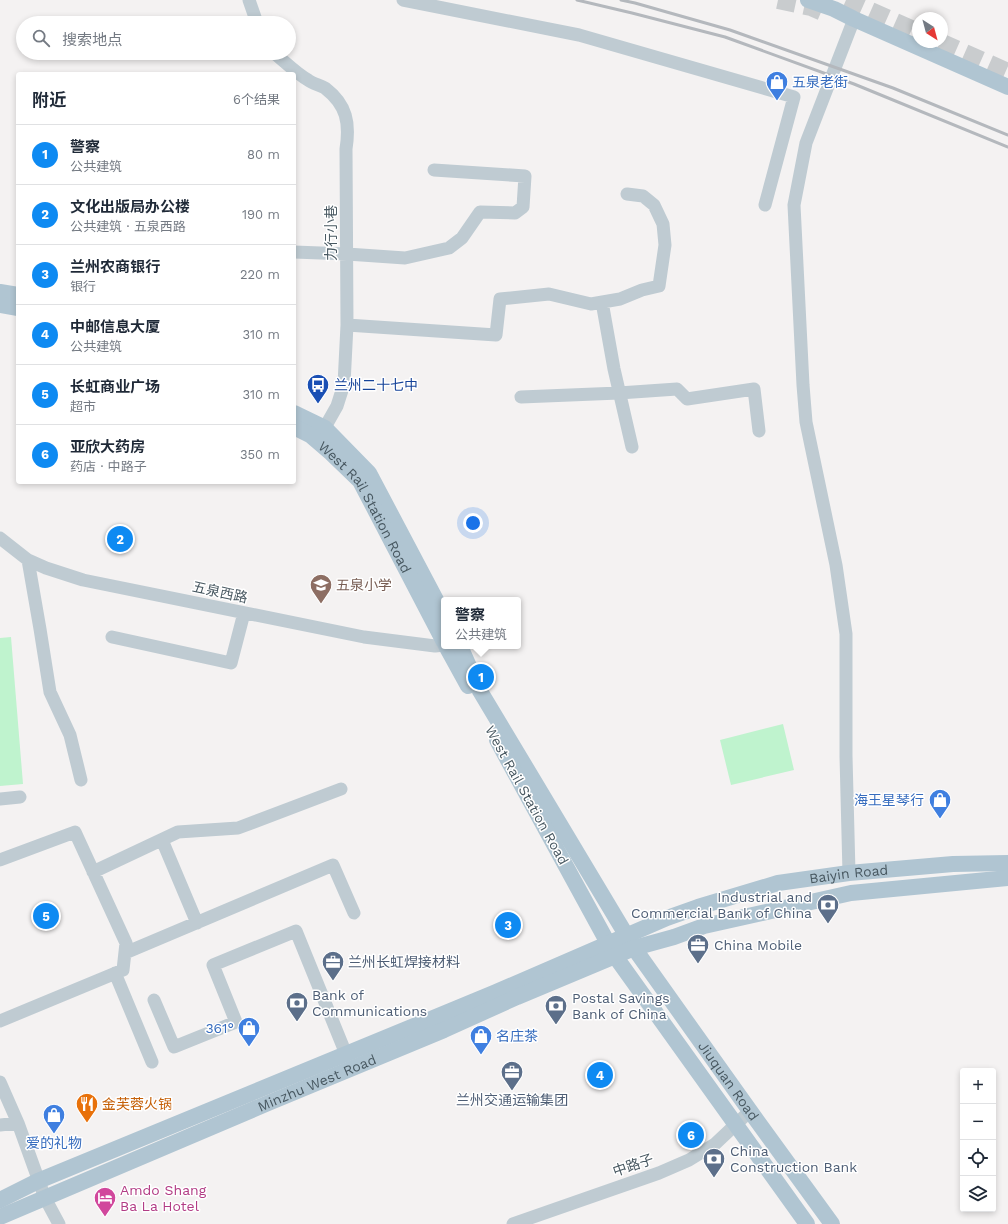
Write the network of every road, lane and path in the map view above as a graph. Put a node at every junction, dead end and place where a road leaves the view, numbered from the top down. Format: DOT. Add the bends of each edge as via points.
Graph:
graph roads {
  1 [pos="249,0"];
  2 [pos="403,0"];
  3 [pos="808,0"];
  4 [pos="255,16"];
  5 [pos="854,19"];
  6 [pos="283,60"];
  7 [pos="1008,87"];
  8 [pos="434,170"];
  9 [pos="627,194"];
  10 [pos="765,205"];
  11 [pos="296,252"];
  12 [pos="347,254"];
  13 [pos="0,292"];
  14 [pos="16,295"];
  15 [pos="602,302"];
  16 [pos="0,305"];
  17 [pos="16,308"];
  18 [pos="347,325"];
  19 [pos="619,393"];
  20 [pos="521,396"];
  21 [pos="296,415"];
  22 [pos="296,428"];
  23 [pos="759,431"];
  24 [pos="321,434"];
  25 [pos="632,447"];
  26 [pos="0,538"];
  27 [pos="28,560"];
  28 [pos="441,609"];
  29 [pos="244,613"];
  30 [pos="441,636"];
  31 [pos="112,637"];
  32 [pos="441,645"];
  33 [pos="448,649"];
  34 [pos="461,649"];
  35 [pos="80,780"];
  36 [pos="341,789"];
  37 [pos="20,797"];
  38 [pos="0,799"];
  39 [pos="162,840"];
  40 [pos="0,860"];
  41 [pos="1008,863"];
  42 [pos="93,872"];
  43 [pos="849,873"];
  44 [pos="1008,878"];
  45 [pos="354,913"];
  46 [pos="197,923"];
  47 [pos="630,942"];
  48 [pos="611,950"];
  49 [pos="125,953"];
  50 [pos="115,973"];
  51 [pos="154,1000"];
  52 [pos="0,1021"];
  53 [pos="346,1054"];
  54 [pos="152,1062"];
  55 [pos="0,1082"];
  56 [pos="750,1111"];
  57 [pos="18,1123"];
  58 [pos="735,1124"];
  59 [pos="0,1125"];
  60 [pos="38,1181"];
  61 [pos="45,1198"];
  62 [pos="0,1200"];
  63 [pos="0,1217"];
  64 [pos="59,1224"];
  65 [pos="513,1224"];
  66 [pos="807,1224"];
  67 [pos="832,1224"];
  1 -- 4 [label="street"];
  2 -- 10 [label="street" via="579,35 794,97"];
  3 -- 5 [label="main road"];
  5 -- 7 [label="main road"];
  5 -- 43 [label="street" via="806,143 794,205 806,422 836,564 846,634"];
  6 -- 12 [label="street, 力行小巷" via="308,80 324,87 337,99 345,114 349,131 346,149"];
  8 -- 12 [label="street" via="525,176 523,207 515,213 480,212 462,238 449,248 405,258"];
  9 -- 15 [label="street" via="643,196 654,205 663,224 665,245 659,286"];
  11 -- 12 [label="street"];
  12 -- 18 [label="street, 力行小巷"];
  13 -- 14 [label="main road"];
  15 -- 18 [label="street" via="591,304 549,294 500,299 496,335"];
  15 -- 19 [label="street"];
  16 -- 17 [label="main road"];
  18 -- 24 [label="street, 力行小巷" via="344,384 337,406"];
  19 -- 20 [label="street"];
  19 -- 23 [label="street" via="677,389 687,399 754,389"];
  19 -- 25 [label="street"];
  21 -- 24 [label="main road, West Rail Station Road"];
  22 -- 24 [label="main road, West Rail Station Road" via="310,434"];
  24 -- 28 [label="main road, West Rail Station Road" via="369,473"];
  24 -- 30 [label="main road, West Rail Station Road" via="331,453 360,481"];
  26 -- 27 [label="street, 五泉西路"];
  27 -- 29 [label="street, 五泉西路" via="83,580"];
  27 -- 35 [label="street" via="50,692 70,735"];
  29 -- 31 [label="street" via="231,663"];
  29 -- 32 [label="street, 五泉西路" via="364,637"];
  33 -- 48 [label="main road, West Rail Station Road"];
  34 -- 47 [label="main road, West Rail Station Road" via="480,691"];
  36 -- 39 [label="street" via="238,828 178,832"];
  37 -- 38 [label="street"];
  39 -- 42 [label="street"];
  39 -- 46 [label="street"];
  40 -- 42 [label="street" via="75,832"];
  41 -- 43 [label="main road, Baiyin Road" via="953,864"];
  42 -- 49 [label="street" via="126,943"];
  43 -- 47 [label="main road, Baiyin Road" via="778,883 698,907 667,918"];
  44 -- 47 [label="main road, Baiyin Road" via="851,894 704,926 674,937"];
  45 -- 46 [label="street" via="333,865"];
  46 -- 49 [label="street"];
  47 -- 48 [label="main road, Minzhu West Road"];
  47 -- 56 [label="main road, Jiuquan Road"];
  48 -- 53 [label="main road, Minzhu West Road" via="494,993"];
  48 -- 58 [label="main road, Jiuquan Road"];
  48 -- 61 [label="main road, Minzhu West Road" via="444,1030"];
  49 -- 50 [label="street" via="123,970"];
  50 -- 52 [label="street"];
  50 -- 54 [label="street"];
  51 -- 53 [label="street" via="174,1047 236,1022 213,965 296,931"];
  53 -- 60 [label="main road, Minzhu West Road"];
  55 -- 57 [label="street"];
  56 -- 58 [label="street, 中路子"];
  56 -- 67 [label="main road, Jiuquan Road"];
  57 -- 59 [label="street"];
  57 -- 60 [label="street"];
  58 -- 65 [label="street, 中路子" via="715,1144 660,1174"];
  58 -- 66 [label="main road, Jiuquan Road"];
  60 -- 61 [label="street"];
  60 -- 62 [label="main road, Minzhu West Road"];
  61 -- 63 [label="main road, Minzhu West Road"];
  61 -- 64 [label="street"];
}
